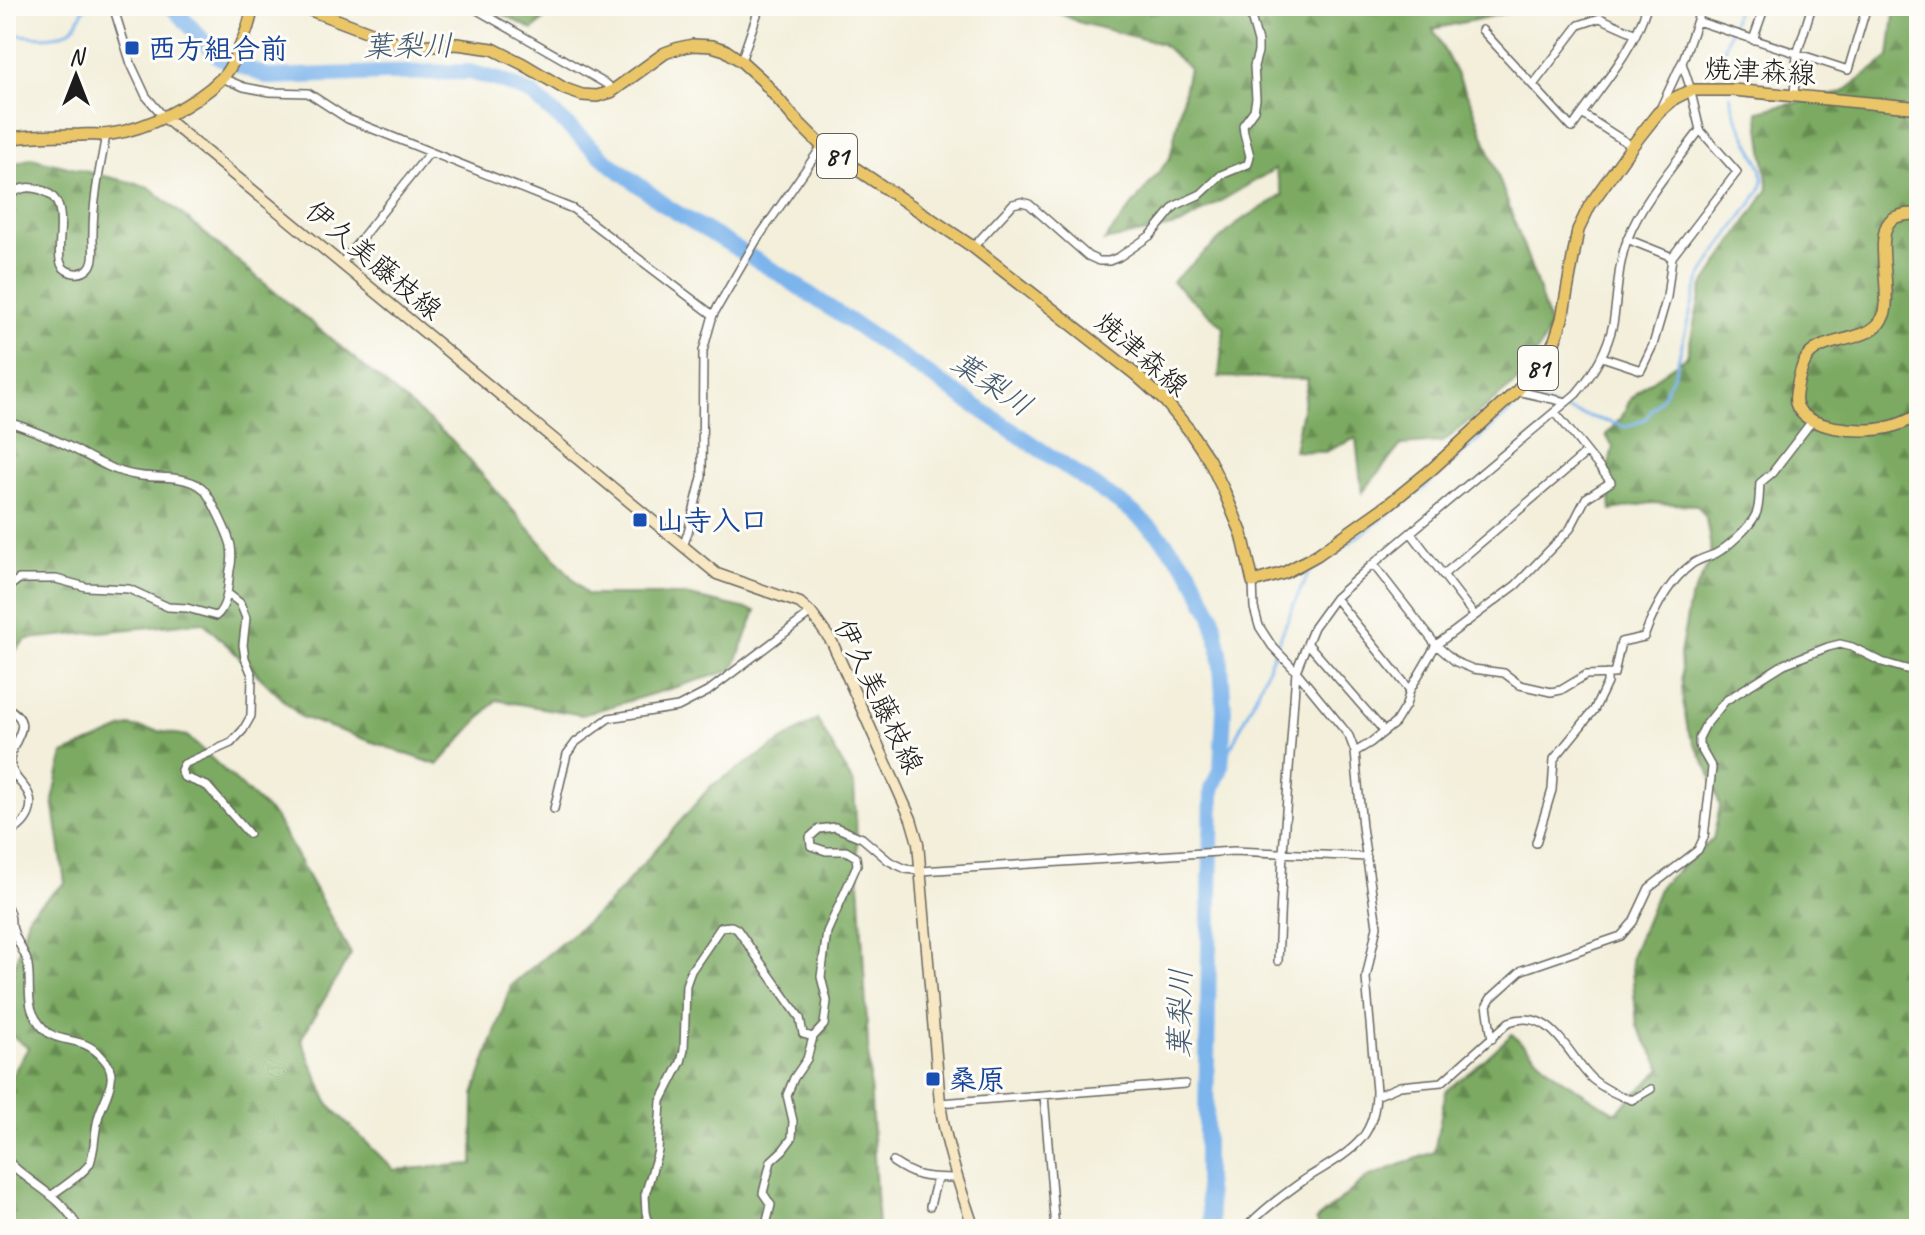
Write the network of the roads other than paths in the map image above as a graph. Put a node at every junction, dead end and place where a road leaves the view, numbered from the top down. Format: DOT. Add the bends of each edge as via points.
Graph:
graph roads {
  1 [pos="113,6"];
  2 [pos="252,6"];
  3 [pos="300,6"];
  4 [pos="470,6"];
  5 [pos="760,6"];
  6 [pos="1248,6"];
  7 [pos="1647,6"];
  8 [pos="1702,6"];
  9 [pos="1765,6"];
  10 [pos="1812,6"];
  11 [pos="1867,6"];
  12 [pos="1697,21"];
  13 [pos="1482,30"];
  14 [pos="1636,34"];
  15 [pos="1753,40"];
  16 [pos="1797,54"];
  17 [pos="741,61"];
  18 [pos="1682,63"];
  19 [pos="224,76"];
  20 [pos="1533,85"];
  21 [pos="1691,90"];
  22 [pos="611,92"];
  23 [pos="1794,95"];
  24 [pos="1919,106"];
  25 [pos="1658,113"];
  26 [pos="1582,114"];
  27 [pos="164,117"];
  28 [pos="1700,130"];
  29 [pos="106,135"];
  30 [pos="6,139"];
  31 [pos="822,146"];
  32 [pos="1632,146"];
  33 [pos="430,152"];
  34 [pos="6,199"];
  35 [pos="1919,214"];
  36 [pos="1627,239"];
  37 [pos="973,247"];
  38 [pos="1672,257"];
  39 [pos="341,264"];
  40 [pos="713,315"];
  41 [pos="1602,357"];
  42 [pos="1517,391"];
  43 [pos="1566,402"];
  44 [pos="1555,412"];
  45 [pos="1919,415"];
  46 [pos="6,421"];
  47 [pos="1812,421"];
  48 [pos="1586,453"];
  49 [pos="1411,533"];
  50 [pos="683,547"];
  51 [pos="1373,564"];
  52 [pos="1444,574"];
  53 [pos="1253,582"];
  54 [pos="6,589"];
  55 [pos="227,593"];
  56 [pos="1335,598"];
  57 [pos="811,613"];
  58 [pos="1474,615"];
  59 [pos="1308,644"];
  60 [pos="1436,645"];
  61 [pos="1296,671"];
  62 [pos="1919,671"];
  63 [pos="1607,674"];
  64 [pos="1410,690"];
  65 [pos="6,707"];
  66 [pos="1384,731"];
  67 [pos="1355,752"];
  68 [pos="554,809"];
  69 [pos="249,834"];
  70 [pos="6,837"];
  71 [pos="1536,843"];
  72 [pos="1283,853"];
  73 [pos="1367,857"];
  74 [pos="921,871"];
  75 [pos="6,905"];
  76 [pos="12,926"];
  77 [pos="6,939"];
  78 [pos="1278,961"];
  79 [pos="813,1037"];
  80 [pos="1492,1039"];
  81 [pos="1185,1084"];
  82 [pos="1651,1089"];
  83 [pos="1044,1095"];
  84 [pos="1376,1096"];
  85 [pos="940,1103"];
  86 [pos="6,1159"];
  87 [pos="893,1162"];
  88 [pos="937,1178"];
  89 [pos="957,1178"];
  90 [pos="52,1195"];
  91 [pos="930,1206"];
  92 [pos="79,1229"];
  93 [pos="650,1229"];
  94 [pos="765,1229"];
  95 [pos="974,1229"];
  96 [pos="1055,1229"];
  97 [pos="1245,1229"];
  1 -- 27 [label="street" via="131,64 146,96"];
  2 -- 19 [label="main road" via="252,17"];
  3 -- 22 [label="main road" via="406,46 493,49 582,95"];
  4 -- 22 [label="street" via="608,85"];
  5 -- 17 [label="street"];
  6 -- 37 [label="street" via="1258,42 1256,99 1243,125 1248,164 1175,206 1151,235 1109,261 1088,256 1021,202 1013,204"];
  7 -- 14 [label="street"];
  8 -- 12 [label="street"];
  9 -- 15 [label="street"];
  10 -- 16 [label="street"];
  11 -- 16 [label="street" via="1848,70"];
  12 -- 15 [label="street"];
  12 -- 18 [label="street"];
  13 -- 20 [label="street"];
  14 -- 20 [label="street" via="1600,18 1579,25"];
  14 -- 26 [label="street"];
  15 -- 16 [label="street"];
  16 -- 23 [label="street"];
  17 -- 22 [label="main road, 焼津森線 / 81" via="712,46 679,48"];
  17 -- 31 [label="main road, 焼津森線 / 81"];
  18 -- 21 [label="street"];
  18 -- 25 [label="street"];
  19 -- 27 [label="main road"];
  19 -- 33 [label="street" via="244,87 308,93 348,119"];
  20 -- 26 [label="street" via="1572,128"];
  21 -- 23 [label="main road, 焼津森線"];
  21 -- 25 [label="main road, 焼津森線 / 81"];
  21 -- 28 [label="street"];
  23 -- 24 [label="main road, 焼津森線"];
  25 -- 32 [label="main road, 焼津森線 / 81"];
  26 -- 32 [label="street"];
  27 -- 29 [label="main road"];
  27 -- 39 [label="main road, 伊久美藤枝線"];
  28 -- 36 [label="street"];
  28 -- 38 [label="street" via="1737,172"];
  29 -- 30 [label="main road"];
  29 -- 34 [label="street" via="94,204 92,264 87,270 64,269 60,212 48,194 27,187"];
  31 -- 37 [label="main road, 焼津森線 / 81"];
  31 -- 40 [label="street"];
  32 -- 42 [label="main road, 焼津森線 / 81" via="1578,230 1555,340"];
  33 -- 39 [label="street"];
  33 -- 40 [label="street" via="573,209"];
  35 -- 47 [label="main road" via="1889,221 1884,233 1884,317 1872,329 1816,348 1805,359 1796,403"];
  36 -- 38 [label="street"];
  36 -- 41 [label="street"];
  37 -- 53 [label="main road, 焼津森線 / 81" via="1166,402 1209,460 1224,491 1242,534"];
  38 -- 41 [label="street" via="1667,297 1641,370"];
  39 -- 50 [label="main road, 伊久美藤枝線"];
  40 -- 50 [label="street" via="703,351 702,477"];
  41 -- 43 [label="street"];
  42 -- 43 [label="street"];
  42 -- 53 [label="main road, 焼津森線 / 81" via="1389,504 1317,555"];
  43 -- 44 [label="street"];
  44 -- 48 [label="street"];
  44 -- 49 [label="street"];
  45 -- 47 [label="main road" via="1881,429"];
  46 -- 55 [label="street" via="108,467 203,487 231,544"];
  47 -- 63 [label="street" via="1760,483 1757,513 1731,544 1682,574 1664,596 1644,637 1621,642 1614,674"];
  48 -- 52 [label="street"];
  48 -- 58 [label="street" via="1611,482 1586,498 1570,529 1516,585"];
  49 -- 51 [label="street"];
  49 -- 52 [label="street"];
  50 -- 57 [label="main road, 伊久美藤枝線" via="717,574 800,603"];
  51 -- 56 [label="street"];
  51 -- 60 [label="street"];
  52 -- 58 [label="street"];
  53 -- 61 [label="street" via="1259,626"];
  54 -- 55 [label="street" via="19,579 56,579 129,589 168,607 216,616"];
  55 -- 69 [label="street" via="240,603 246,618 243,645 252,675 251,716 231,743 181,770 184,777 207,786"];
  56 -- 59 [label="street"];
  56 -- 64 [label="street"];
  57 -- 68 [label="street" via="707,692 678,707 609,718 576,742 567,754"];
  57 -- 74 [label="main road, 伊久美藤枝線" via="832,642 911,819"];
  58 -- 60 [label="street"];
  59 -- 61 [label="street"];
  59 -- 66 [label="street"];
  60 -- 63 [label="street" via="1473,669 1504,673 1520,685 1551,692 1586,675"];
  60 -- 64 [label="street"];
  61 -- 67 [label="street" via="1349,736"];
  61 -- 72 [label="street"];
  62 -- 80 [label="street" via="1840,644 1784,664 1725,701 1699,738 1712,768 1698,850 1649,888 1621,936 1522,970 1491,998 1487,1005"];
  63 -- 71 [label="street" via="1594,710 1554,759 1552,790"];
  64 -- 66 [label="street" via="1395,723"];
  65 -- 70 [label="street" via="22,721 11,769 29,792 31,805 25,822"];
  66 -- 67 [label="street"];
  67 -- 73 [label="street"];
  72 -- 73 [label="street"];
  72 -- 74 [label="street" via="1200,852"];
  72 -- 78 [label="street"];
  73 -- 84 [label="street" via="1377,926 1366,978"];
  74 -- 79 [label="street" via="889,861 862,838 835,827 819,829 810,837 811,846 846,851 856,857 857,865 827,932 821,977 827,1001 824,1025"];
  74 -- 85 [label="main road, 伊久美藤枝線"];
  75 -- 76 [label="street"];
  76 -- 77 [label="street"];
  76 -- 90 [label="street" via="28,963 28,998 38,1021 54,1037 88,1045 110,1067 90,1163"];
  79 -- 93 [label="street" via="803,1034 800,1018 737,929 721,927 686,985 684,1050 661,1101 658,1151 645,1195"];
  79 -- 94 [label="street" via="787,1095 792,1138 771,1161 763,1193 771,1205"];
  80 -- 82 [label="street" via="1509,1022 1527,1019 1550,1027 1591,1078 1610,1091 1632,1100"];
  80 -- 84 [label="street" via="1442,1082 1400,1086"];
  81 -- 83 [label="street"];
  83 -- 85 [label="street"];
  83 -- 96 [label="street"];
  84 -- 97 [label="street" via="1373,1117 1361,1139"];
  85 -- 89 [label="main road, 伊久美藤枝線"];
  86 -- 90 [label="street"];
  87 -- 88 [label="street" via="922,1177"];
  88 -- 89 [label="street"];
  88 -- 91 [label="street"];
  89 -- 95 [label="main road, 伊久美藤枝線"];
  90 -- 92 [label="street"];
}
